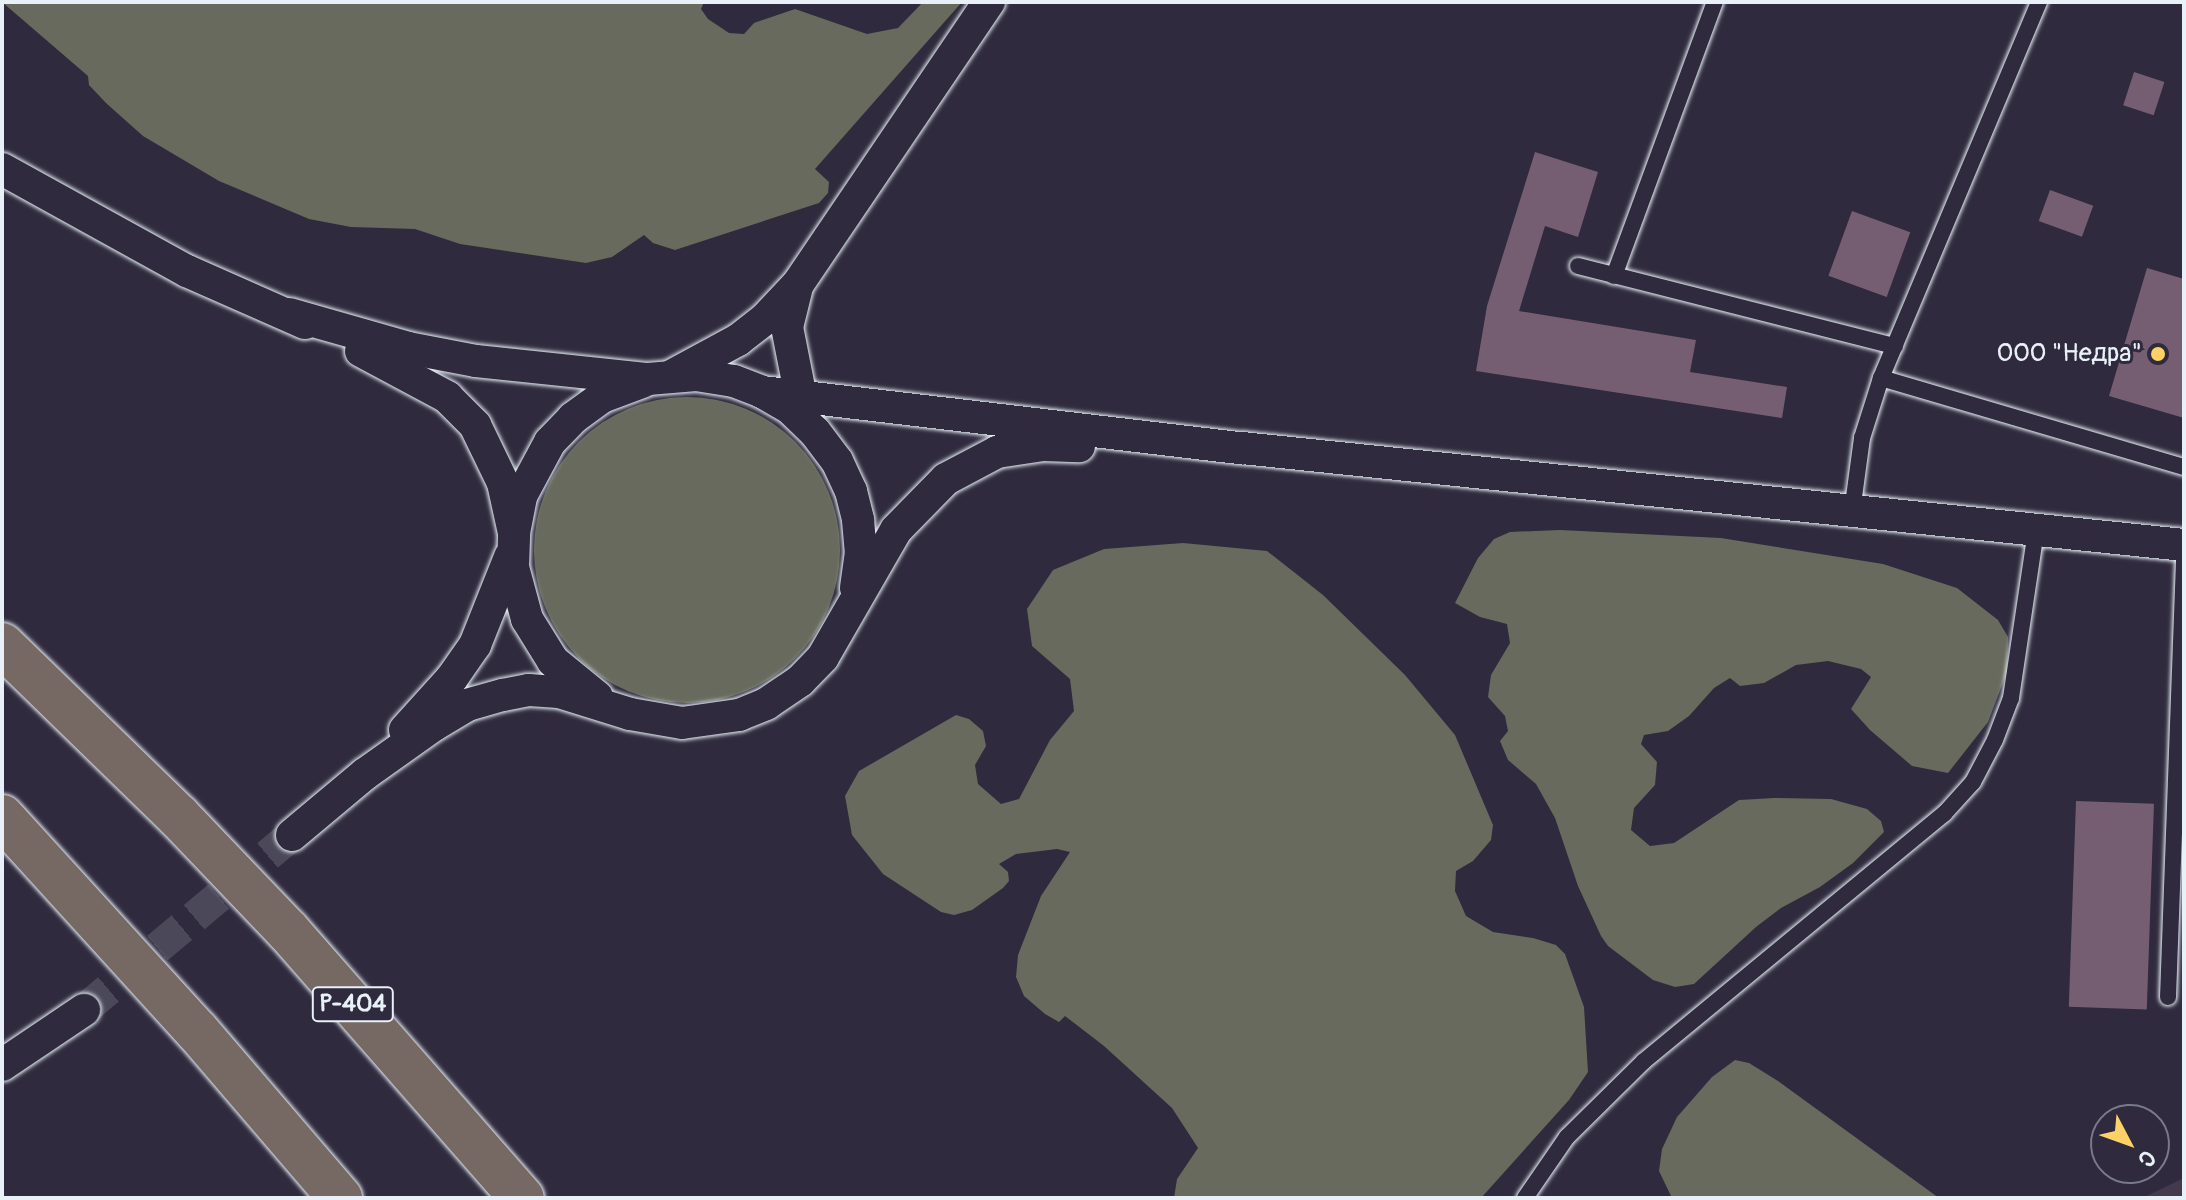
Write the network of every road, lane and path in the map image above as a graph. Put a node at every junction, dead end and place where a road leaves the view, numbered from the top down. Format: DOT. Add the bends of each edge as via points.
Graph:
graph roads {
  1 [pos="989,2"];
  2 [pos="1715,2"];
  3 [pos="2039,2"];
  4 [pos="2,169"];
  5 [pos="1578,266"];
  6 [pos="1614,276"];
  7 [pos="798,284"];
  8 [pos="289,314"];
  9 [pos="1895,346"];
  10 [pos="660,378"];
  11 [pos="1881,378"];
  12 [pos="762,392"];
  13 [pos="799,395"];
  14 [pos="815,432"];
  15 [pos="1242,448"];
  16 [pos="2183,467"];
  17 [pos="1852,512"];
  18 [pos="2036,531"];
  19 [pos="513,541"];
  20 [pos="2184,545"];
  21 [pos="2184,559"];
  22 [pos="843,625"];
  23 [pos="2,645"];
  24 [pos="630,714"];
  25 [pos="365,774"];
  26 [pos="2,817"];
  27 [pos="292,835"];
  28 [pos="2168,997"];
  29 [pos="84,1010"];
  30 [pos="2,1065"];
  31 [pos="340,1198"];
  32 [pos="522,1198"];
  33 [pos="1525,1198"];
  1 -- 7 [label="street"];
  2 -- 6 [label="lane"];
  3 -- 9 [label="lane"];
  4 -- 8 [label="street" via="187,271"];
  5 -- 6 [label="lane"];
  6 -- 9 [label="lane"];
  7 -- 10 [label="street" via="738,340"];
  7 -- 13 [label="street" via="787,327"];
  8 -- 10 [label="street" via="476,361"];
  8 -- 19 [label="street" via="413,376 463,411 494,461"];
  9 -- 11 [label="lane"];
  10 -- 12 [label="street" via="721,379"];
  10 -- 19 [label="street" via="602,397 550,442 521,496"];
  11 -- 16 [label="lane"];
  11 -- 17 [label="lane" via="1862,438"];
  12 -- 13 [label="street"];
  12 -- 14 [label="street"];
  13 -- 14 [label="street"];
  13 -- 15 [label="street"];
  14 -- 22 [label="street" via="837,461 858,520 861,552"];
  15 -- 17 [label="street"];
  15 -- 22 [label="street" via="1043,445 997,452 946,479 896,530"];
  17 -- 18 [label="street"];
  18 -- 20 [label="street"];
  18 -- 33 [label="lane" via="2011,698 1973,782 1944,814 1644,1061 1567,1137"];
  19 -- 24 [label="street" via="517,589 540,642 589,694"];
  19 -- 25 [label="street" via="505,577 475,645"];
  21 -- 28 [label="lane"];
  22 -- 24 [label="street" via="800,681 766,704 739,715 682,723"];
  23 -- 32 [label="highway, Р-404" via="288,931"];
  24 -- 25 [label="street" via="559,692 503,695 467,705"];
  25 -- 27 [label="street"];
  26 -- 31 [label="highway"];
  29 -- 30 [label="street"];
}
